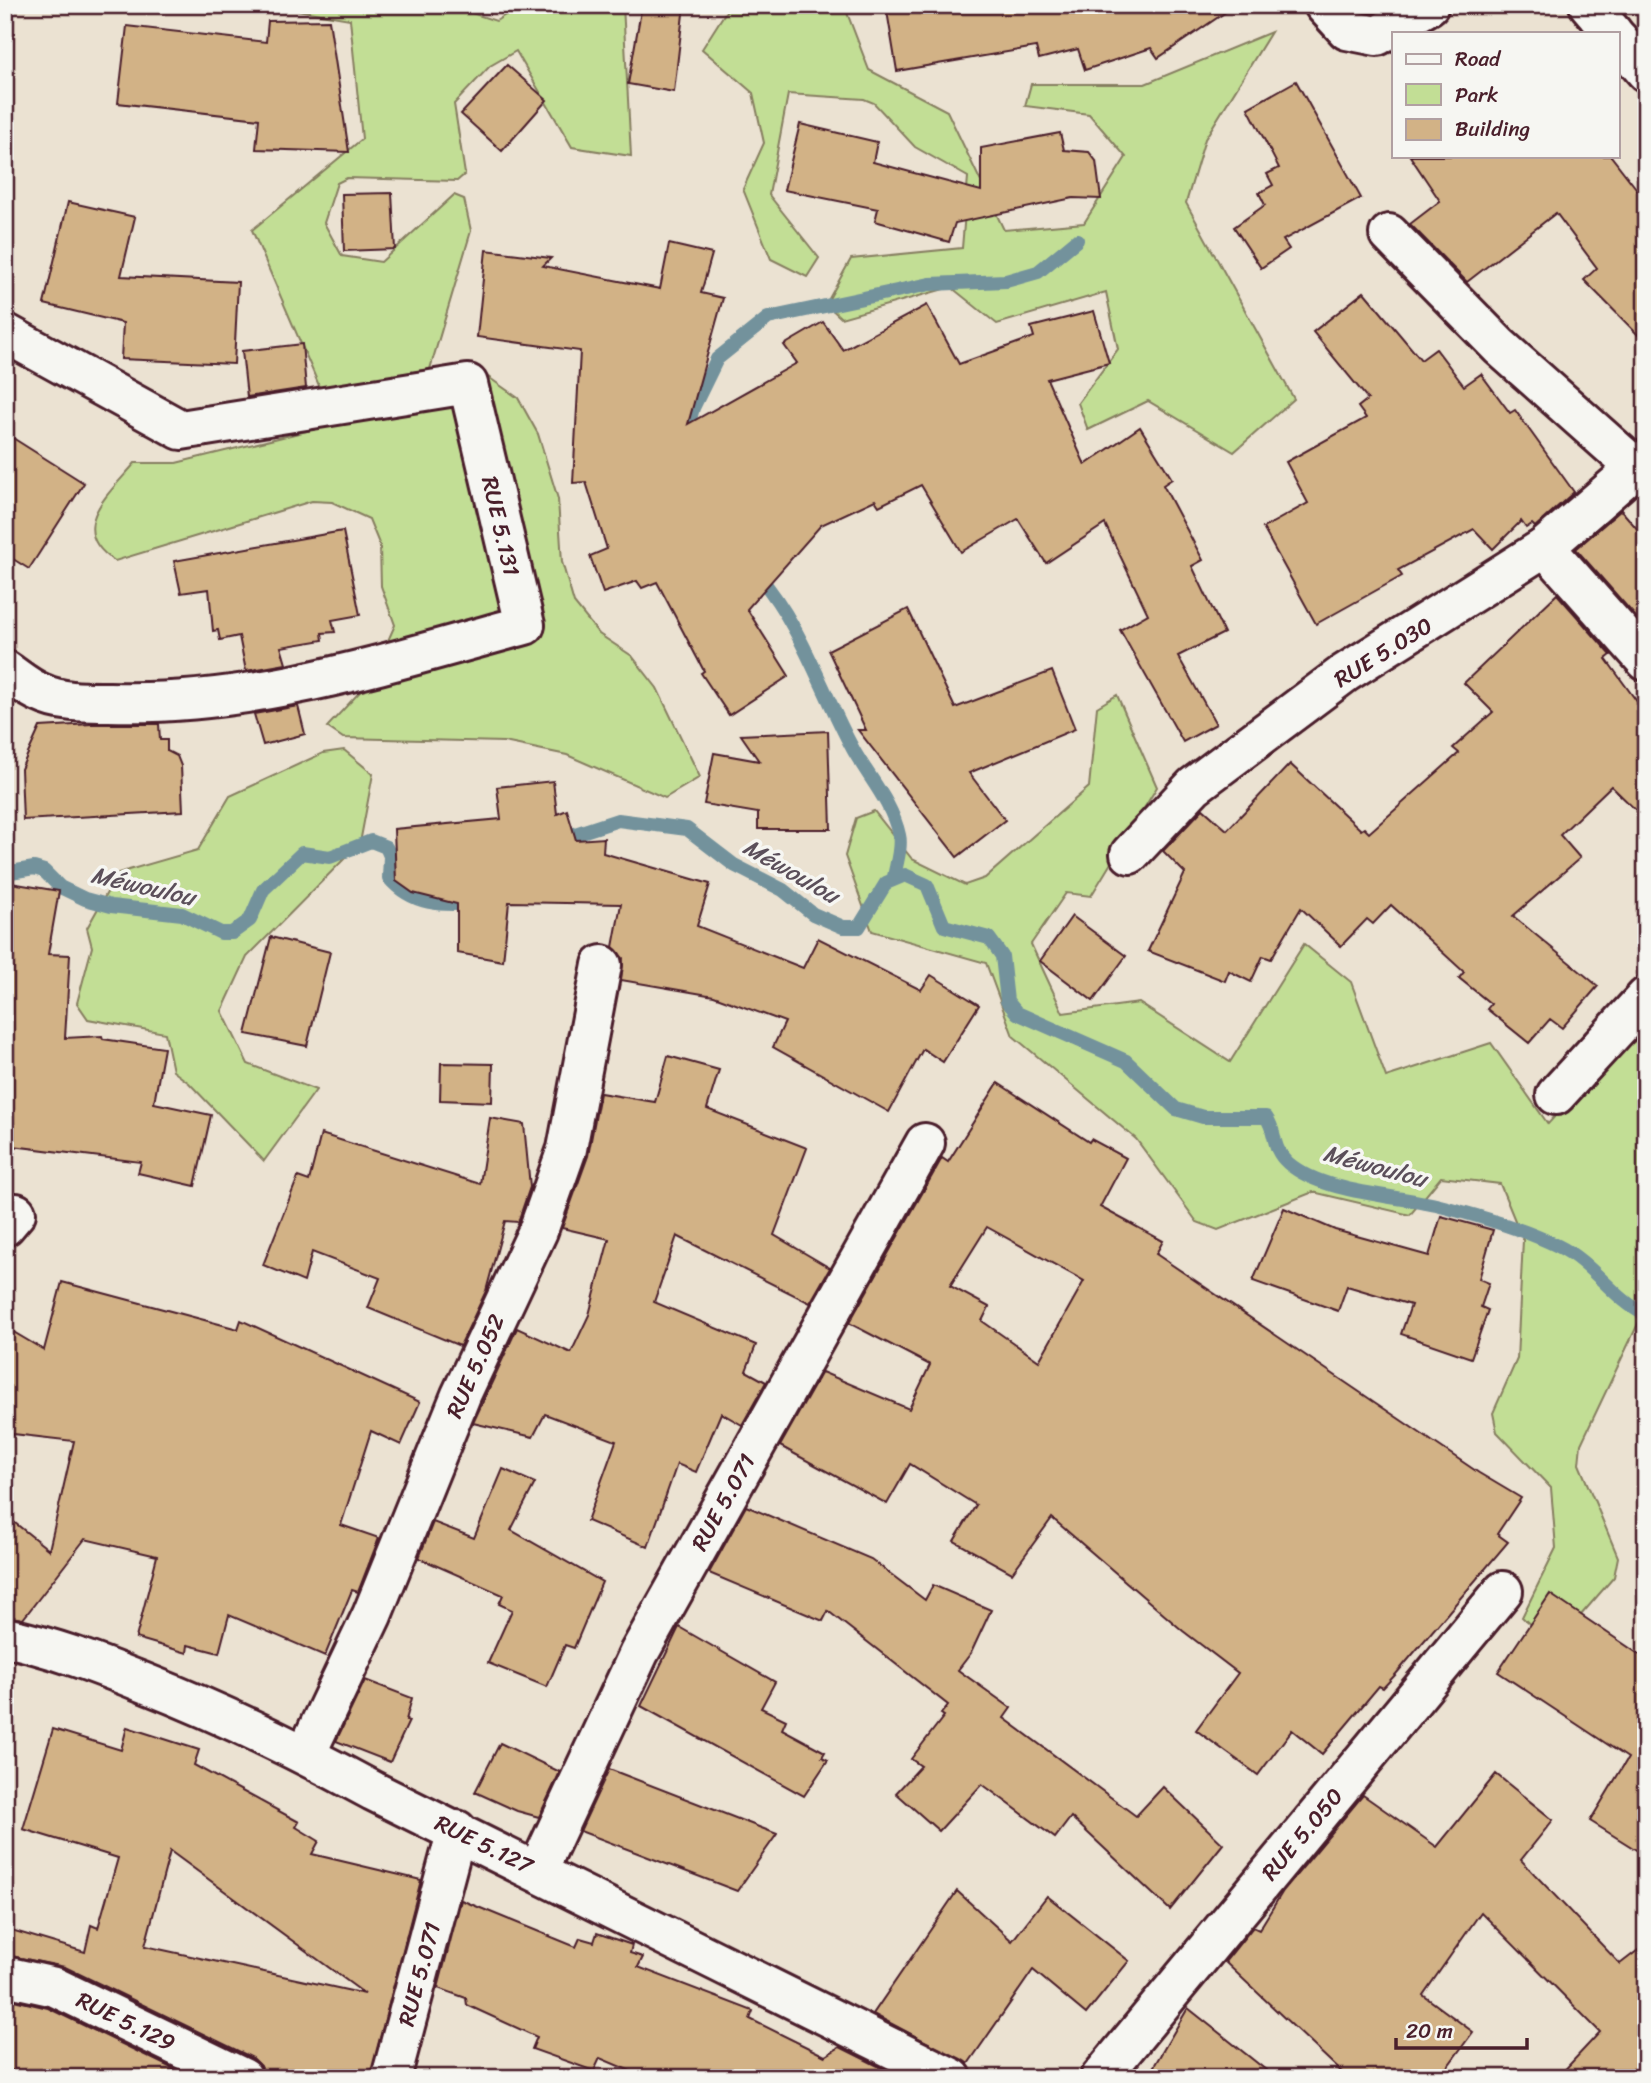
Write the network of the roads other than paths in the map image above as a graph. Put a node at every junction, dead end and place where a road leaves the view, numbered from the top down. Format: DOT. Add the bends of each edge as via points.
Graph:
graph roads {
  1 [pos="1324,5"];
  2 [pos="1429,5"];
  3 [pos="1590,5"];
  4 [pos="1612,32"];
  5 [pos="1620,41"];
  6 [pos="1646,72"];
  7 [pos="1389,234"];
  8 [pos="5,333"];
  9 [pos="1641,463"];
  10 [pos="1545,547"];
  11 [pos="1646,662"];
  12 [pos="5,670"];
  13 [pos="1130,854"];
  14 [pos="602,965"];
  15 [pos="1646,997"];
  16 [pos="1556,1096"];
  17 [pos="925,1143"];
  18 [pos="1503,1591"];
  19 [pos="5,1637"];
  20 [pos="306,1754"];
  21 [pos="457,1830"];
  22 [pos="538,1870"];
  23 [pos="5,1976"];
  24 [pos="243,2078"];
  25 [pos="391,2078"];
  26 [pos="952,2078"];
  27 [pos="1100,2078"];
  1 -- 2 [label="street" via="1347,30 1377,36"];
  3 -- 4 [label="street"];
  5 -- 6 [label="street"];
  7 -- 9 [label="street" via="1500,347"];
  8 -- 12 [label="street, RUE 5.131" via="181,430 468,384 525,625 304,685 188,699 73,701 41,694"];
  9 -- 10 [label="street, RUE 5.030"];
  10 -- 11 [label="street"];
  10 -- 13 [label="street, RUE 5.030" via="1345,673 1194,786"];
  14 -- 20 [label="street, RUE 5.052" via="567,1149 538,1231 461,1395 372,1615"];
  15 -- 16 [label="street"];
  17 -- 22 [label="street, RUE 5.071" via="639,1653"];
  18 -- 27 [label="street, RUE 5.050"];
  19 -- 20 [label="street, RUE 5.127" via="79,1657"];
  20 -- 21 [label="street, RUE 5.127"];
  21 -- 22 [label="street, RUE 5.127"];
  21 -- 25 [label="street, RUE 5.071"];
  22 -- 26 [label="street, RUE 5.127"];
  23 -- 24 [label="street, RUE 5.129" via="55,1987"];
}
